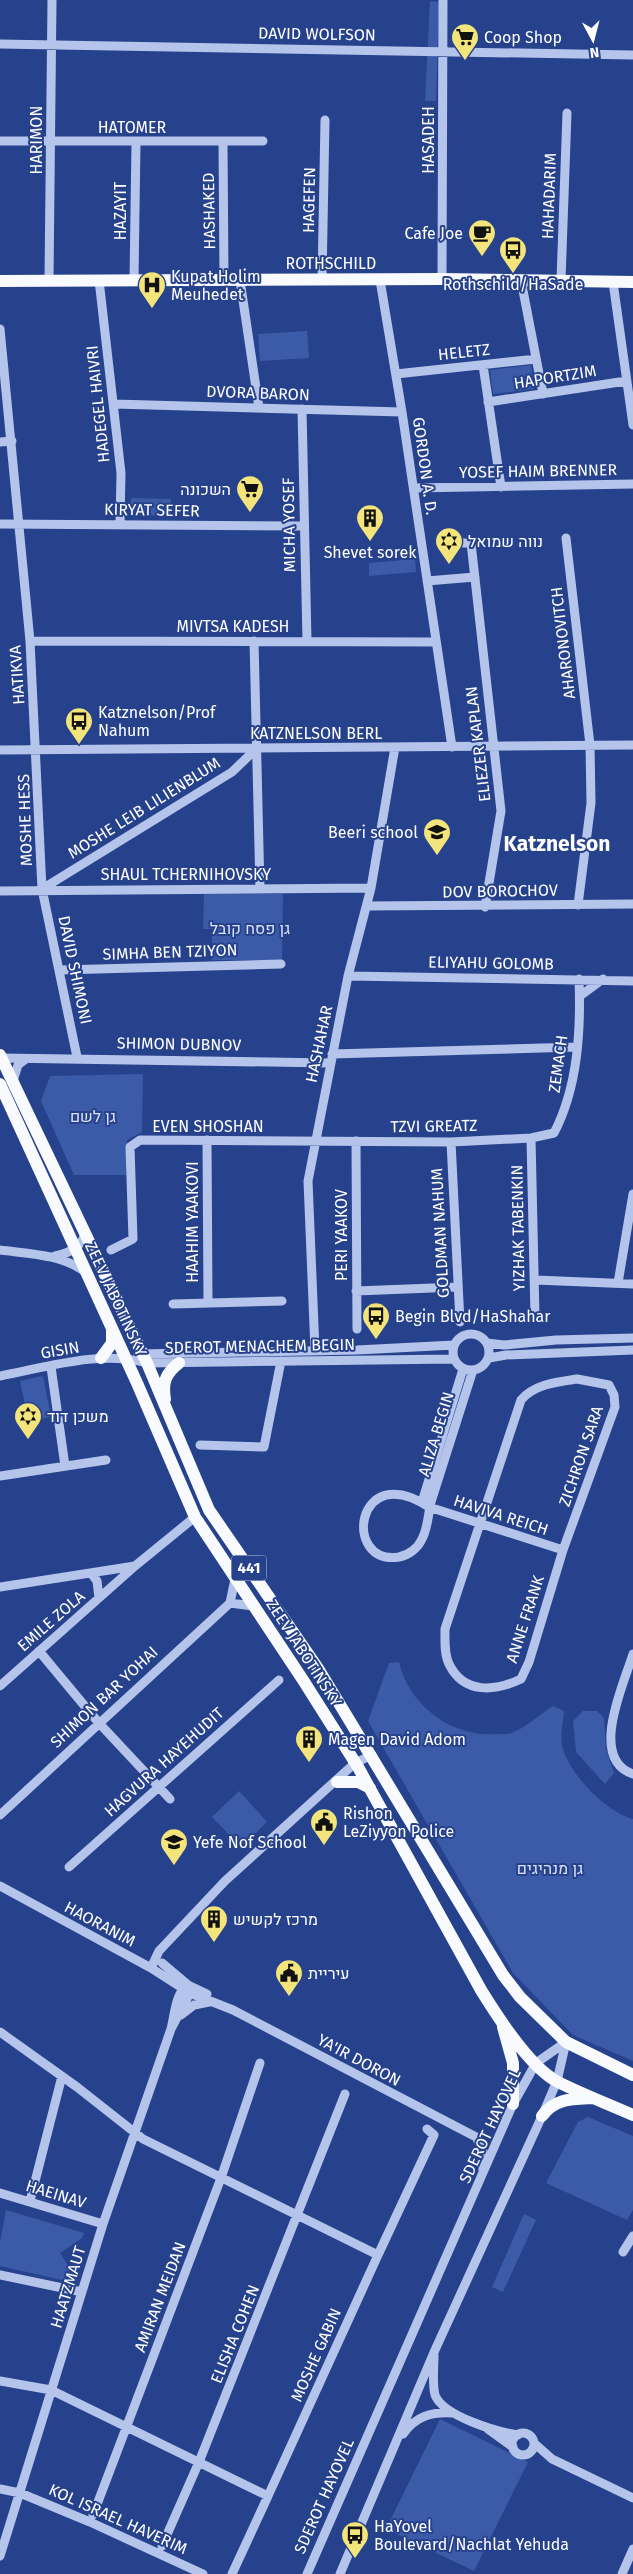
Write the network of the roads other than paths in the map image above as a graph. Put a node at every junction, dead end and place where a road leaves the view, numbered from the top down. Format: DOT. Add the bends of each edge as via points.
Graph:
graph roads {
  1 [pos="52,0"];
  2 [pos="444,0"];
  3 [pos="0,44"];
  4 [pos="51,44"];
  5 [pos="442,51"];
  6 [pos="632,55"];
  7 [pos="567,113"];
  8 [pos="324,120"];
  9 [pos="0,141"];
  10 [pos="51,141"];
  11 [pos="263,141"];
  12 [pos="136,142"];
  13 [pos="223,142"];
  14 [pos="442,279"];
  15 [pos="0,280"];
  16 [pos="49,280"];
  17 [pos="100,280"];
  18 [pos="134,280"];
  19 [pos="224,280"];
  20 [pos="240,280"];
  21 [pos="322,280"];
  22 [pos="380,280"];
  23 [pos="521,280"];
  24 [pos="561,280"];
  25 [pos="613,282"];
  26 [pos="633,282"];
  27 [pos="0,329"];
  28 [pos="536,359"];
  29 [pos="483,365"];
  30 [pos="396,374"];
  31 [pos="626,381"];
  32 [pos="542,394"];
  33 [pos="488,402"];
  34 [pos="114,404"];
  35 [pos="259,408"];
  36 [pos="302,409"];
  37 [pos="402,412"];
  38 [pos="633,425"];
  39 [pos="12,441"];
  40 [pos="0,442"];
  41 [pos="633,484"];
  42 [pos="501,487"];
  43 [pos="414,488"];
  44 [pos="19,523"];
  45 [pos="0,524"];
  46 [pos="120,524"];
  47 [pos="304,526"];
  48 [pos="566,538"];
  49 [pos="462,543"];
  50 [pos="475,577"];
  51 [pos="427,581"];
  52 [pos="30,641"];
  53 [pos="254,641"];
  54 [pos="307,641"];
  55 [pos="436,642"];
  56 [pos="590,745"];
  57 [pos="633,745"];
  58 [pos="492,746"];
  59 [pos="395,747"];
  60 [pos="452,747"];
  61 [pos="232,748"];
  62 [pos="257,748"];
  63 [pos="0,750"];
  64 [pos="37,750"];
  65 [pos="232,772"];
  66 [pos="371,888"];
  67 [pos="42,889"];
  68 [pos="260,889"];
  69 [pos="0,891"];
  70 [pos="633,904"];
  71 [pos="578,905"];
  72 [pos="367,906"];
  73 [pos="485,907"];
  74 [pos="281,964"];
  75 [pos="60,970"];
  76 [pos="348,976"];
  77 [pos="579,979"];
  78 [pos="603,979"];
  79 [pos="633,980"];
  80 [pos="580,996"];
  81 [pos="577,1047"];
  82 [pos="1,1056"];
  83 [pos="77,1057"];
  84 [pos="331,1058"];
  85 [pos="26,1059"];
  86 [pos="6,1083"];
  87 [pos="554,1133"];
  88 [pos="531,1138"];
  89 [pos="207,1140"];
  90 [pos="356,1141"];
  91 [pos="314,1142"];
  92 [pos="451,1142"];
  93 [pos="633,1194"];
  94 [pos="85,1234"];
  95 [pos="75,1249"];
  96 [pos="0,1250"];
  97 [pos="111,1250"];
  98 [pos="53,1256"];
  99 [pos="534,1268"];
  100 [pos="84,1270"];
  101 [pos="534,1280"];
  102 [pos="549,1281"];
  103 [pos="618,1283"];
  104 [pos="633,1284"];
  105 [pos="458,1287"];
  106 [pos="356,1291"];
  107 [pos="282,1301"];
  108 [pos="208,1303"];
  109 [pos="173,1304"];
  110 [pos="535,1317"];
  111 [pos="460,1322"];
  112 [pos="112,1327"];
  113 [pos="357,1329"];
  114 [pos="633,1338"];
  115 [pos="487,1343"];
  116 [pos="454,1345"];
  117 [pos="316,1350"];
  118 [pos="633,1350"];
  119 [pos="126,1357"];
  120 [pos="101,1358"];
  121 [pos="144,1358"];
  122 [pos="488,1358"];
  123 [pos="454,1359"];
  124 [pos="280,1361"];
  125 [pos="179,1363"];
  126 [pos="51,1367"];
  127 [pos="463,1369"];
  128 [pos="473,1370"];
  129 [pos="0,1376"];
  130 [pos="168,1414"];
  131 [pos="200,1444"];
  132 [pos="106,1460"];
  133 [pos="65,1466"];
  134 [pos="0,1476"];
  135 [pos="426,1505"];
  136 [pos="195,1517"];
  137 [pos="480,1524"];
  138 [pos="563,1550"];
  139 [pos="136,1566"];
  140 [pos="90,1573"];
  141 [pos="235,1579"];
  142 [pos="0,1587"];
  143 [pos="99,1598"];
  144 [pos="230,1603"];
  145 [pos="253,1606"];
  146 [pos="39,1652"];
  147 [pos="633,1654"];
  148 [pos="279,1680"];
  149 [pos="0,1686"];
  150 [pos="98,1722"];
  151 [pos="372,1755"];
  152 [pos="356,1765"];
  153 [pos="633,1774"];
  154 [pos="335,1783"];
  155 [pos="159,1787"];
  156 [pos="370,1788"];
  157 [pos="170,1799"];
  158 [pos="0,1815"];
  159 [pos="69,1867"];
  160 [pos="0,1886"];
  161 [pos="171,1939"];
  162 [pos="162,1963"];
  163 [pos="151,1968"];
  164 [pos="187,1989"];
  165 [pos="210,2002"];
  166 [pos="228,2008"];
  167 [pos="179,2016"];
  168 [pos="499,2018"];
  169 [pos="171,2028"];
  170 [pos="0,2032"];
  171 [pos="566,2042"];
  172 [pos="260,2063"];
  173 [pos="536,2063"];
  174 [pos="633,2075"];
  175 [pos="62,2076"];
  176 [pos="557,2081"];
  177 [pos="345,2094"];
  178 [pos="596,2098"];
  179 [pos="513,2104"];
  180 [pos="633,2115"];
  181 [pos="542,2116"];
  182 [pos="427,2129"];
  183 [pos="136,2132"];
  184 [pos="483,2176"];
  185 [pos="221,2178"];
  186 [pos="0,2193"];
  187 [pos="30,2201"];
  188 [pos="298,2217"];
  189 [pos="103,2224"];
  190 [pos="633,2236"];
  191 [pos="623,2252"];
  192 [pos="378,2255"];
  193 [pos="0,2275"];
  194 [pos="82,2292"];
  195 [pos="434,2350"];
  196 [pos="0,2381"];
  197 [pos="51,2390"];
  198 [pos="453,2413"];
  199 [pos="127,2426"];
  200 [pos="484,2426"];
  201 [pos="518,2435"];
  202 [pos="534,2443"];
  203 [pos="513,2447"];
  204 [pos="392,2451"];
  205 [pos="527,2454"];
  206 [pos="552,2459"];
  207 [pos="199,2462"];
  208 [pos="0,2489"];
  209 [pos="20,2493"];
  210 [pos="268,2496"];
  211 [pos="633,2498"];
  212 [pos="93,2515"];
  213 [pos="162,2546"];
  214 [pos="633,2549"];
  215 [pos="0,2556"];
  216 [pos="203,2574"];
  217 [pos="232,2574"];
  218 [pos="306,2574"];
  219 [pos="340,2574"];
  220 [pos="622,2574"];
  1 -- 4 [label="street, HARIMON"];
  2 -- 5 [label="street, HASADEH"];
  3 -- 4 [label="street, DAVID WOLFSON"];
  4 -- 5 [label="street, DAVID WOLFSON"];
  4 -- 10 [label="street, HARIMON"];
  5 -- 6 [label="street, DAVID WOLFSON"];
  5 -- 14 [label="street, HASADEH"];
  7 -- 24 [label="street, HAHADARIM"];
  8 -- 21 [label="street, HAGEFEN"];
  9 -- 10 [label="street, HATOMER"];
  10 -- 12 [label="street, HATOMER"];
  10 -- 16 [label="street, HARIMON"];
  11 -- 13 [label="street, HATOMER"];
  12 -- 13 [label="street, HATOMER"];
  12 -- 18 [label="street, HAZAYIT"];
  13 -- 19 [label="street, HASHAKED"];
  14 -- 22 [label="main road, ROTHSCHILD"];
  14 -- 23 [label="main road, ROTHSCHILD"];
  15 -- 16 [label="main road, ROTHSCHILD"];
  16 -- 17 [label="main road, ROTHSCHILD"];
  17 -- 18 [label="main road, ROTHSCHILD"];
  17 -- 34 [label="street, HADEGEL HAIVRI"];
  18 -- 19 [label="main road, ROTHSCHILD"];
  19 -- 20 [label="main road, ROTHSCHILD"];
  20 -- 21 [label="main road, ROTHSCHILD"];
  20 -- 35 [label="street"];
  21 -- 22 [label="main road, ROTHSCHILD"];
  22 -- 30 [label="street, GORDON A. D."];
  23 -- 24 [label="main road, ROTHSCHILD"];
  23 -- 28 [label="street"];
  24 -- 25 [label="main road, ROTHSCHILD"];
  25 -- 26 [label="main road, ROTHSCHILD"];
  25 -- 31 [label="street"];
  27 -- 39 [label="street, HATIKVA"];
  28 -- 29 [label="street, HELETZ"];
  28 -- 32 [label="street"];
  29 -- 30 [label="street, HELETZ"];
  29 -- 33 [label="street"];
  30 -- 37 [label="street, GORDON A. D."];
  31 -- 32 [label="street, HAPORTZIM"];
  31 -- 38 [label="street"];
  32 -- 33 [label="street, HAPORTZIM"];
  33 -- 42 [label="street"];
  34 -- 35 [label="street, DVORA BARON"];
  34 -- 46 [label="street, HADEGEL HAIVRI" via="121,473"];
  35 -- 36 [label="street, DVORA BARON"];
  36 -- 37 [label="street, DVORA BARON"];
  36 -- 47 [label="street, MICHA YOSEF"];
  37 -- 43 [label="street, GORDON A. D."];
  39 -- 40 [label="street"];
  39 -- 44 [label="street, HATIKVA"];
  41 -- 42 [label="street, YOSEF HAIM BRENNER"];
  42 -- 43 [label="street, YOSEF HAIM BRENNER"];
  43 -- 51 [label="street, GORDON A. D."];
  44 -- 45 [label="street, KIRYAT SEFER"];
  44 -- 46 [label="street, KIRYAT SEFER"];
  44 -- 52 [label="street, HATIKVA"];
  46 -- 47 [label="street, KIRYAT SEFER"];
  47 -- 54 [label="street, MICHA YOSEF"];
  48 -- 56 [label="street, AHARONOVITCH"];
  49 -- 50 [label="street, ELIEZER KAPLAN" via="471,543"];
  50 -- 51 [label="street"];
  50 -- 58 [label="street, ELIEZER KAPLAN"];
  51 -- 55 [label="street, GORDON A. D."];
  52 -- 53 [label="street, MIVTSA KADESH"];
  52 -- 64 [label="street, HATIKVA"];
  53 -- 54 [label="street, MIVTSA KADESH"];
  53 -- 62 [label="street"];
  54 -- 55 [label="street, MIVTSA KADESH"];
  55 -- 60 [label="street, GORDON A. D."];
  56 -- 57 [label="street, KATZNELSON BERL"];
  56 -- 58 [label="street, KATZNELSON BERL"];
  56 -- 71 [label="street, AHARONOVITCH" via="590,803"];
  58 -- 60 [label="street, KATZNELSON BERL"];
  58 -- 73 [label="street, ELIEZER KAPLAN" via="501,811"];
  59 -- 60 [label="street, KATZNELSON BERL"];
  59 -- 62 [label="street, KATZNELSON BERL"];
  59 -- 66 [label="street, HASHAHAR"];
  61 -- 62 [label="street, KATZNELSON BERL"];
  61 -- 64 [label="street, KATZNELSON BERL"];
  61 -- 65 [label="street" via="239,754"];
  62 -- 65 [label="street, MOSHE LEIB LILIENBLUM"];
  62 -- 68 [label="street"];
  63 -- 64 [label="street, KATZNELSON BERL"];
  64 -- 67 [label="street, MOSHE HESS"];
  65 -- 67 [label="street, MOSHE LEIB LILIENBLUM"];
  66 -- 68 [label="street, SHAUL TCHERNIHOVSKY"];
  66 -- 72 [label="street, HASHAHAR"];
  67 -- 68 [label="street, SHAUL TCHERNIHOVSKY"];
  67 -- 69 [label="street, SHAUL TCHERNIHOVSKY"];
  67 -- 75 [label="street, DAVID SHIMONI"];
  70 -- 71 [label="street, DOV BOROCHOV"];
  71 -- 73 [label="street, DOV BOROCHOV"];
  72 -- 73 [label="street, DOV BOROCHOV"];
  72 -- 76 [label="street, HASHAHAR"];
  74 -- 75 [label="street, SIMHA BEN TZIYON"];
  75 -- 83 [label="street, DAVID SHIMONI"];
  76 -- 77 [label="street, ELIYAHU GOLOMB"];
  76 -- 84 [label="street, HASHAHAR"];
  77 -- 78 [label="street, ELIYAHU GOLOMB"];
  77 -- 80 [label="street, ZEMACH"];
  78 -- 79 [label="street, ELIYAHU GOLOMB"];
  78 -- 80 [label="street"];
  80 -- 81 [label="street, ZEMACH"];
  81 -- 84 [label="street, SHIMON DUBNOV"];
  81 -- 87 [label="street, ZEMACH" via="565,1112"];
  82 -- 85 [label="street, SHIMON DUBNOV"];
  82 -- 86 [label="main road, ZEEV JABOTINSKY / 441"];
  83 -- 84 [label="street, SHIMON DUBNOV"];
  83 -- 85 [label="street, SHIMON DUBNOV"];
  84 -- 91 [label="street, HASHAHAR"];
  85 -- 86 [label="street"];
  86 -- 94 [label="main road, ZEEV JABOTINSKY / 441"];
  86 -- 95 [label="main road, ZEEV JABOTINSKY / 441"];
  87 -- 88 [label="street, TZVI GREATZ"];
  88 -- 92 [label="street, TZVI GREATZ"];
  88 -- 99 [label="street, YIZHAK TABENKIN"];
  89 -- 91 [label="street, EVEN SHOSHAN"];
  89 -- 97 [label="street, EVEN SHOSHAN" via="140,1140 130,1147 133,1239"];
  89 -- 108 [label="street, HAAHIM YAAKOVI"];
  90 -- 91 [label="street, TZVI GREATZ"];
  90 -- 92 [label="street, TZVI GREATZ"];
  90 -- 106 [label="street, PERI YAAKOV"];
  91 -- 117 [label="street, HASHAHAR" via="308,1181"];
  92 -- 105 [label="street, GOLDMAN NAHUM"];
  93 -- 103 [label="street"];
  94 -- 95 [label="street"];
  94 -- 121 [label="main road, ZEEV JABOTINSKY / 441"];
  95 -- 98 [label="street"];
  95 -- 100 [label="main road, ZEEV JABOTINSKY / 441"];
  96 -- 98 [label="street"];
  98 -- 100 [label="street" via="69,1260"];
  99 -- 101 [label="street, YIZHAK TABENKIN"];
  99 -- 102 [label="street"];
  100 -- 112 [label="main road, ZEEV JABOTINSKY / 441"];
  101 -- 102 [label="street"];
  101 -- 110 [label="street, YIZHAK TABENKIN"];
  102 -- 103 [label="street"];
  103 -- 104 [label="street"];
  105 -- 106 [label="street"];
  105 -- 111 [label="street, GOLDMAN NAHUM"];
  106 -- 113 [label="street, PERI YAAKOV"];
  107 -- 108 [label="street, HAAHIM YAAKOVI"];
  108 -- 109 [label="street, HAAHIM YAAKOVI"];
  112 -- 119 [label="main road, ZEEV JABOTINSKY / 441"];
  112 -- 120 [label="main road" via="112,1343"];
  114 -- 115 [label="street" via="504,1345"];
  115 -- 116 [label="street" via="480,1336 469,1334 459,1338"];
  115 -- 122 [label="street"];
  116 -- 117 [label="street, SDEROT MENACHEM BEGIN"];
  116 -- 123 [label="street"];
  117 -- 121 [label="street, SDEROT MENACHEM BEGIN"];
  118 -- 122 [label="street"];
  119 -- 120 [label="street, GISIN"];
  119 -- 121 [label="street, SDEROT MENACHEM BEGIN"];
  119 -- 136 [label="main road, ZEEV JABOTINSKY / 441"];
  120 -- 126 [label="street, GISIN"];
  121 -- 125 [label="street, SDEROT MENACHEM BEGIN"];
  121 -- 130 [label="main road, ZEEV JABOTINSKY / 441"];
  122 -- 128 [label="street" via="482,1367"];
  123 -- 124 [label="street, SDEROT MENACHEM BEGIN"];
  123 -- 127 [label="street"];
  124 -- 125 [label="street, SDEROT MENACHEM BEGIN"];
  124 -- 131 [label="street" via="264,1447"];
  125 -- 130 [label="main road" via="167,1372 164,1384"];
  126 -- 129 [label="street, GISIN"];
  126 -- 133 [label="street"];
  127 -- 128 [label="street"];
  127 -- 135 [label="street, ALIZA BEGIN"];
  128 -- 135 [label="street, ALIZA BEGIN"];
  130 -- 151 [label="main road, ZEEV JABOTINSKY / 441" via="209,1510 319,1670"];
  132 -- 133 [label="street"];
  133 -- 134 [label="street"];
  135 -- 135 [label="street, ALIZA BEGIN" via="392,1494 374,1502 363,1518 363,1530 370,1546 387,1556 397,1557 412,1552 422,1540"];
  135 -- 137 [label="street, HAVIVA REICH"];
  136 -- 139 [label="street, EMILE ZOLA"];
  136 -- 141 [label="main road, ZEEV JABOTINSKY / 441"];
  137 -- 138 [label="street, HAVIVA REICH"];
  137 -- 138 [label="street, ANNE FRANK" via="445,1629 449,1663 456,1674 468,1683 487,1689 504,1687 521,1679"];
  137 -- 138 [label="street, ZICHRON SARA" via="521,1400 528,1392 577,1379 609,1385 615,1407"];
  139 -- 140 [label="street"];
  139 -- 143 [label="street, EMILE ZOLA"];
  140 -- 142 [label="street"];
  140 -- 143 [label="street, EMILE ZOLA" via="97,1580"];
  141 -- 144 [label="street"];
  141 -- 145 [label="main road, ZEEV JABOTINSKY / 441"];
  143 -- 146 [label="street, EMILE ZOLA"];
  144 -- 145 [label="street"];
  144 -- 150 [label="street, SHIMON BAR YOHAI"];
  145 -- 152 [label="main road, ZEEV JABOTINSKY / 441"];
  146 -- 149 [label="street, EMILE ZOLA"];
  146 -- 150 [label="street"];
  147 -- 153 [label="street" via="609,1741 617,1762"];
  148 -- 155 [label="street, HAGVURA HAYEHUDIT"];
  150 -- 155 [label="street"];
  150 -- 158 [label="street, SHIMON BAR YOHAI"];
  151 -- 152 [label="street"];
  151 -- 171 [label="main road, ZEEV JABOTINSKY / 441" via="503,1975 520,1997"];
  152 -- 154 [label="street"];
  152 -- 156 [label="main road, ZEEV JABOTINSKY / 441"];
  154 -- 156 [label="main road" via="358,1782"];
  154 -- 161 [label="street" via="225,1882"];
  155 -- 157 [label="street"];
  155 -- 159 [label="street, HAGVURA HAYEHUDIT"];
  156 -- 168 [label="main road, ZEEV JABOTINSKY / 441"];
  160 -- 163 [label="street, HAORANIM"];
  161 -- 162 [label="street"];
  161 -- 163 [label="street" via="159,1950"];
  162 -- 163 [label="street"];
  162 -- 164 [label="street"];
  163 -- 164 [label="street, HAORANIM"];
  164 -- 165 [label="street, YA'IR DORON"];
  164 -- 166 [label="street, YA'IR DORON" via="219,2000"];
  164 -- 167 [label="street, HAATZMAUT"];
  164 -- 169 [label="street, HAATZMAUT"];
  165 -- 166 [label="street, YA'IR DORON"];
  165 -- 167 [label="street, HAATZMAUT" via="194,2005"];
  166 -- 184 [label="street, YA'IR DORON" via="476,2137 483,2151"];
  167 -- 169 [label="street, HAATZMAUT"];
  168 -- 173 [label="main road, ZEEV JABOTINSKY / 441"];
  168 -- 179 [label="main road" via="513,2063"];
  169 -- 183 [label="street, HAATZMAUT"];
  170 -- 175 [label="street"];
  171 -- 173 [label="street, SDEROT HAYOVEL"];
  171 -- 174 [label="main road, 441"];
  171 -- 176 [label="street"];
  172 -- 185 [label="street, AMIRAN MEIDAN"];
  173 -- 176 [label="main road, ZEEV JABOTINSKY / 441"];
  173 -- 179 [label="street, SDEROT HAYOVEL"];
  175 -- 183 [label="street"];
  175 -- 187 [label="street"];
  176 -- 178 [label="main road, 441"];
  176 -- 181 [label="street"];
  177 -- 188 [label="street, ELISHA COHEN"];
  178 -- 180 [label="main road, 441"];
  178 -- 181 [label="main road" via="558,2102"];
  179 -- 184 [label="street, SDEROT HAYOVEL"];
  181 -- 195 [label="street"];
  182 -- 192 [label="street, MOSHE GABIN" via="434,2135"];
  183 -- 185 [label="street" via="143,2139"];
  183 -- 189 [label="street, HAATZMAUT"];
  184 -- 218 [label="street, SDEROT HAYOVEL"];
  185 -- 188 [label="street"];
  185 -- 199 [label="street, AMIRAN MEIDAN"];
  186 -- 187 [label="street, HAEINAV"];
  187 -- 189 [label="street, HAEINAV"];
  188 -- 192 [label="street"];
  188 -- 207 [label="street, ELISHA COHEN"];
  189 -- 194 [label="street, HAATZMAUT"];
  190 -- 191 [label="street"];
  192 -- 210 [label="street, MOSHE GABIN"];
  193 -- 194 [label="street"];
  194 -- 197 [label="street, HAATZMAUT"];
  195 -- 198 [label="street" via="435,2394 441,2405"];
  195 -- 204 [label="street"];
  196 -- 197 [label="street"];
  197 -- 199 [label="street"];
  197 -- 209 [label="street, HAATZMAUT"];
  198 -- 200 [label="street"];
  198 -- 204 [label="street" via="423,2415 410,2424"];
  199 -- 207 [label="street"];
  199 -- 212 [label="street, AMIRAN MEIDAN"];
  200 -- 201 [label="street"];
  200 -- 203 [label="street"];
  201 -- 202 [label="street" via="528,2434"];
  201 -- 203 [label="street" via="513,2440"];
  202 -- 205 [label="street" via="533,2450"];
  202 -- 206 [label="street"];
  203 -- 205 [label="street" via="520,2455"];
  204 -- 219 [label="street"];
  205 -- 206 [label="street"];
  206 -- 211 [label="street"];
  207 -- 210 [label="street"];
  207 -- 213 [label="street, ELISHA COHEN"];
  208 -- 209 [label="street, KOL ISRAEL HAVERIM"];
  209 -- 215 [label="street, HAATZMAUT"];
  209 -- 216 [label="street, KOL ISRAEL HAVERIM"];
  210 -- 217 [label="street, MOSHE GABIN"];
  214 -- 220 [label="street"];
}
